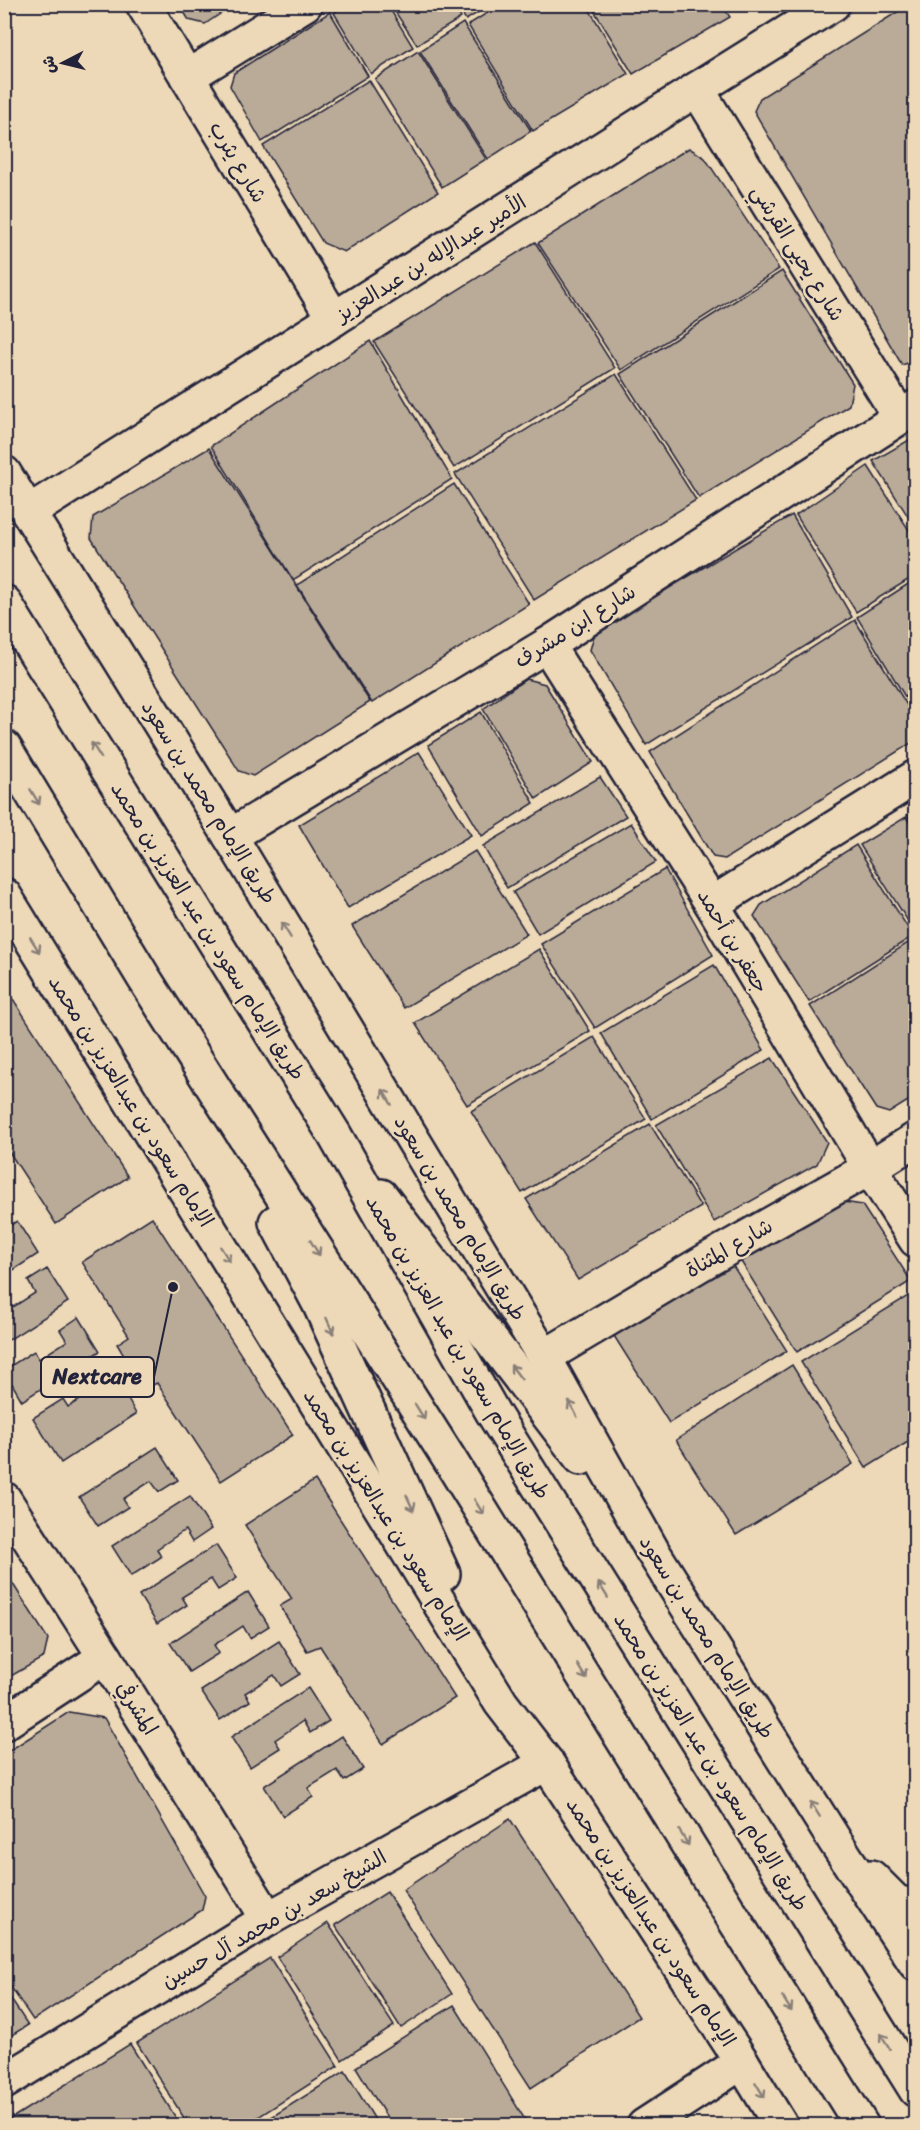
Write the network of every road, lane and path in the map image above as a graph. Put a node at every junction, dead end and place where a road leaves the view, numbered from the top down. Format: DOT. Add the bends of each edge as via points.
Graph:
graph roads {
  1 [pos="143,4"];
  2 [pos="305,4"];
  3 [pos="832,4"];
  4 [pos="187,77"];
  5 [pos="697,89"];
  6 [pos="334,319"];
  7 [pos="908,412"];
  8 [pos="4,473"];
  9 [pos="29,512"];
  10 [pos="4,602"];
  11 [pos="547,645"];
  12 [pos="4,747"];
  13 [pos="915,777"];
  14 [pos="230,836"];
  15 [pos="712,904"];
  16 [pos="8,907"];
  17 [pos="144,978"];
  18 [pos="334,1134"];
  19 [pos="915,1139"];
  20 [pos="870,1168"];
  21 [pos="915,1240"];
  22 [pos="544,1357"];
  23 [pos="4,1499"];
  24 [pos="653,1552"];
  25 [pos="105,1657"];
  26 [pos="501,1703"];
  27 [pos="4,1723"];
  28 [pos="547,1763"];
  29 [pos="835,1841"];
  30 [pos="915,1907"];
  31 [pos="268,1919"];
  32 [pos="915,1964"];
  33 [pos="742,2062"];
  34 [pos="4,2082"];
  35 [pos="915,2090"];
  36 [pos="644,2126"];
  37 [pos="781,2126"];
  38 [pos="862,2126"];
  1 -- 4 [label="street, شارع يثرب"];
  2 -- 4 [label="street"];
  3 -- 5 [label="street, الأمير عبدالإله بن عبدالعزيز"];
  4 -- 6 [label="street, شارع يثرب"];
  5 -- 6 [label="street, الأمير عبدالإله بن عبدالعزيز"];
  5 -- 7 [label="street, شارع يحيى القرشي"];
  6 -- 9 [label="street, الأمير عبدالإله بن عبدالعزيز"];
  7 -- 11 [label="street, شارع ابن مشرف"];
  8 -- 9 [label="street, طريق الإمام محمد بن سعود"];
  9 -- 14 [label="street, طريق الإمام محمد بن سعود"];
  18 -- 10 [label="street, طريق الإمام سعود بن عبد العزيز بن محمد, one-way"];
  11 -- 14 [label="street, شارع ابن مشرف"];
  11 -- 15 [label="street, جعفر بن أحمد"];
  12 -- 17 [label="street, one-way"];
  13 -- 15 [label="street"];
  22 -- 14 [label="street, طريق الإمام محمد بن سعود, one-way"];
  15 -- 20 [label="street, جعفر بن أحمد"];
  16 -- 26 [label="street, الإمام سعود بن عبدالعزيز بن محمد, one-way"];
  17 -- 26 [label="street, one-way" via="319,1303"];
  17 -- 38 [label="street, one-way" via="448,1457"];
  24 -- 18 [label="street, one-way"];
  35 -- 18 [label="street, طريق الإمام سعود بن عبد العزيز بن محمد, one-way" via="493,1413"];
  19 -- 20 [label="street, شارع المثناة"];
  20 -- 21 [label="street, جعفر بن أحمد"];
  20 -- 22 [label="street, شارع المثناة"];
  24 -- 22 [label="street, طريق الإمام محمد بن سعود, one-way"];
  23 -- 25 [label="street, المشرفي"];
  29 -- 24 [label="street, طريق الإمام محمد بن سعود, one-way"];
  25 -- 27 [label="street"];
  25 -- 31 [label="street, المشرفي"];
  26 -- 28 [label="street, الإمام سعود بن عبدالعزيز بن محمد"];
  28 -- 31 [label="street, الشيخ سعد بن محمد آل حسين"];
  28 -- 33 [label="street, الإمام سعود بن عبدالعزيز بن محمد"];
  29 -- 30 [label="street" via="897,1902"];
  29 -- 32 [label="street, طريق الإمام محمد بن سعود"];
  31 -- 34 [label="street, الشيخ سعد بن محمد آل حسين"];
  33 -- 36 [label="street"];
  33 -- 37 [label="street, الإمام سعود بن عبدالعزيز بن محمد, one-way"];
}
